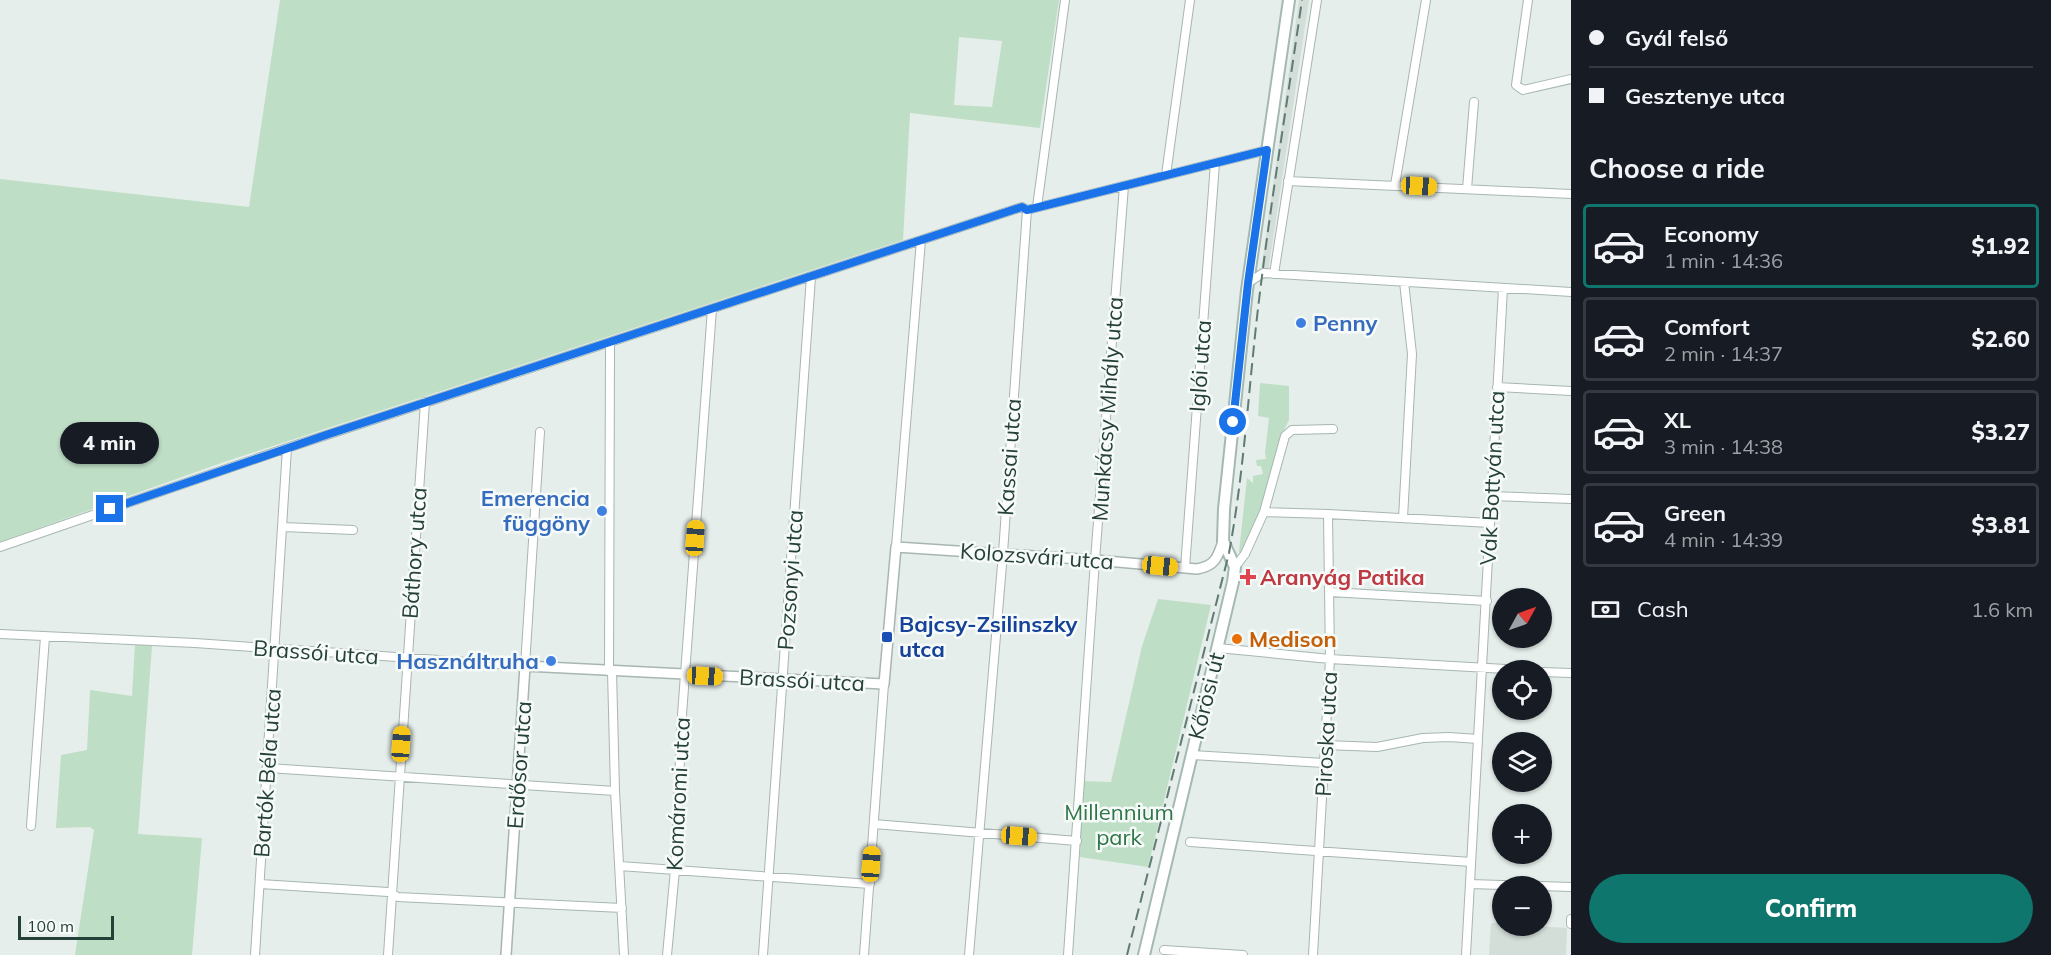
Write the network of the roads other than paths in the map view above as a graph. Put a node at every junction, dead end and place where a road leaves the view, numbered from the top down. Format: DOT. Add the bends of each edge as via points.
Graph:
graph roads {
  1 [pos="1065,0"];
  2 [pos="1190,0"];
  3 [pos="1289,0"];
  4 [pos="1317,0"];
  5 [pos="1426,0"];
  6 [pos="1528,0"];
  7 [pos="1571,79"];
  8 [pos="1474,102"];
  9 [pos="1267,150"];
  10 [pos="1168,162"];
  11 [pos="1215,163"];
  12 [pos="1177,173"];
  13 [pos="1166,175"];
  14 [pos="1288,181"];
  15 [pos="1395,185"];
  16 [pos="1124,186"];
  17 [pos="1467,189"];
  18 [pos="1571,194"];
  19 [pos="1037,207"];
  20 [pos="1027,210"];
  21 [pos="921,240"];
  22 [pos="1252,259"];
  23 [pos="1263,273"];
  24 [pos="1274,274"];
  25 [pos="811,277"];
  26 [pos="1404,282"];
  27 [pos="1248,283"];
  28 [pos="1503,288"];
  29 [pos="1571,292"];
  30 [pos="712,309"];
  31 [pos="610,342"];
  32 [pos="1497,387"];
  33 [pos="1571,391"];
  34 [pos="425,402"];
  35 [pos="1333,429"];
  36 [pos="540,432"];
  37 [pos="287,448"];
  38 [pos="1491,495"];
  39 [pos="1571,499"];
  40 [pos="1264,512"];
  41 [pos="1328,514"];
  42 [pos="1403,518"];
  43 [pos="1490,523"];
  44 [pos="283,527"];
  45 [pos="353,530"];
  46 [pos="1223,541"];
  47 [pos="0,547"];
  48 [pos="896,547"];
  49 [pos="1003,553"];
  50 [pos="1095,560"];
  51 [pos="1234,563"];
  52 [pos="1213,564"];
  53 [pos="1185,568"];
  54 [pos="1330,592"];
  55 [pos="1486,601"];
  56 [pos="0,634"];
  57 [pos="45,637"];
  58 [pos="1218,648"];
  59 [pos="275,649"];
  60 [pos="407,659"];
  61 [pos="1330,659"];
  62 [pos="525,666"];
  63 [pos="1482,668"];
  64 [pos="1492,668"];
  65 [pos="610,671"];
  66 [pos="1552,672"];
  67 [pos="1571,673"];
  68 [pos="685,675"];
  69 [pos="783,680"];
  70 [pos="884,684"];
  71 [pos="1478,739"];
  72 [pos="1326,745"];
  73 [pos="1192,755"];
  74 [pos="1324,763"];
  75 [pos="268,768"];
  76 [pos="399,777"];
  77 [pos="518,786"];
  78 [pos="615,791"];
  79 [pos="874,824"];
  80 [pos="32,826"];
  81 [pos="980,833"];
  82 [pos="1077,841"];
  83 [pos="1190,842"];
  84 [pos="1319,852"];
  85 [pos="1471,862"];
  86 [pos="620,866"];
  87 [pos="675,870"];
  88 [pos="768,876"];
  89 [pos="260,884"];
  90 [pos="1470,884"];
  91 [pos="870,885"];
  92 [pos="1571,887"];
  93 [pos="391,894"];
  94 [pos="510,902"];
  95 [pos="622,908"];
  96 [pos="1571,919"];
  97 [pos="1571,924"];
  98 [pos="1164,950"];
  99 [pos="255,955"];
  100 [pos="388,955"];
  101 [pos="506,955"];
  102 [pos="624,955"];
  103 [pos="668,955"];
  104 [pos="763,955"];
  105 [pos="864,955"];
  106 [pos="969,955"];
  107 [pos="1068,955"];
  108 [pos="1144,955"];
  109 [pos="1243,955"];
  110 [pos="1313,955"];
  111 [pos="1466,955"];
  1 -- 19 [label="street"];
  2 -- 10 [label="street"];
  3 -- 9 [label="main road"];
  4 -- 14 [label="street"];
  5 -- 15 [label="street"];
  6 -- 7 [label="street" via="1516,85 1523,90"];
  8 -- 17 [label="street"];
  9 -- 11 [label="street"];
  9 -- 22 [label="main road"];
  10 -- 12 [label="street"];
  10 -- 13 [label="street"];
  11 -- 12 [label="street"];
  11 -- 53 [label="street, Iglói utca"];
  12 -- 13 [label="street"];
  13 -- 16 [label="street"];
  14 -- 15 [label="street"];
  14 -- 24 [label="street"];
  15 -- 17 [label="street"];
  16 -- 19 [label="street"];
  16 -- 50 [label="street, Munkácsy Mihály utca"];
  17 -- 18 [label="street"];
  19 -- 20 [label="street"];
  20 -- 21 [label="street" via="1022,207"];
  20 -- 49 [label="street, Kassai utca"];
  21 -- 25 [label="street"];
  21 -- 48 [label="street"];
  22 -- 23 [label="street"];
  22 -- 27 [label="main road"];
  23 -- 24 [label="street"];
  23 -- 27 [label="street"];
  24 -- 26 [label="street"];
  25 -- 30 [label="street"];
  25 -- 69 [label="street, Pozsonyi utca"];
  26 -- 28 [label="street"];
  26 -- 42 [label="street" via="1412,354"];
  27 -- 46 [label="main road"];
  28 -- 29 [label="street"];
  28 -- 32 [label="street, Vak Bottyán utca"];
  30 -- 31 [label="street"];
  30 -- 68 [label="street, Komáromi utca"];
  31 -- 34 [label="street"];
  31 -- 65 [label="street"];
  32 -- 33 [label="street"];
  32 -- 38 [label="street, Vak Bottyán utca"];
  34 -- 37 [label="street"];
  34 -- 60 [label="street, Báthory utca"];
  35 -- 40 [label="street" via="1292,430 1284,436"];
  36 -- 62 [label="street, Erdősor utca"];
  37 -- 44 [label="street, Bartók Béla utca"];
  37 -- 47 [label="street"];
  38 -- 39 [label="street"];
  38 -- 43 [label="street, Vak Bottyán utca"];
  40 -- 41 [label="street"];
  40 -- 51 [label="street" via="1245,554"];
  41 -- 42 [label="street"];
  41 -- 54 [label="street, Piroska utca"];
  42 -- 43 [label="street"];
  43 -- 55 [label="street, Vak Bottyán utca"];
  44 -- 45 [label="street"];
  44 -- 59 [label="street, Bartók Béla utca"];
  46 -- 51 [label="main road"];
  46 -- 52 [label="street"];
  48 -- 49 [label="street, Kolozsvári utca"];
  48 -- 70 [label="street"];
  49 -- 50 [label="street, Kolozsvári utca"];
  49 -- 81 [label="street, Kassai utca"];
  50 -- 53 [label="street, Kolozsvári utca"];
  50 -- 82 [label="street, Munkácsy Mihály utca"];
  51 -- 52 [label="street, Kolozsvári utca" via="1220,560"];
  51 -- 58 [label="main road, Kőrösi út"];
  52 -- 53 [label="street, Kolozsvári utca"];
  54 -- 55 [label="street"];
  54 -- 61 [label="street, Piroska utca"];
  55 -- 63 [label="street, Vak Bottyán utca"];
  56 -- 57 [label="street, Brassói utca"];
  57 -- 59 [label="street, Brassói utca"];
  57 -- 80 [label="street"];
  58 -- 61 [label="street"];
  58 -- 73 [label="main road, Kőrösi út"];
  59 -- 60 [label="street, Brassói utca"];
  59 -- 75 [label="street, Bartók Béla utca"];
  60 -- 62 [label="street, Brassói utca"];
  60 -- 76 [label="street, Báthory utca"];
  61 -- 63 [label="street"];
  61 -- 72 [label="street, Piroska utca"];
  62 -- 65 [label="street, Brassói utca"];
  62 -- 77 [label="street, Erdősor utca"];
  63 -- 64 [label="street"];
  63 -- 71 [label="street, Vak Bottyán utca"];
  65 -- 68 [label="street, Brassói utca"];
  65 -- 78 [label="street"];
  66 -- 67 [label="street"];
  68 -- 69 [label="street, Brassói utca"];
  68 -- 87 [label="street, Komáromi utca"];
  69 -- 70 [label="street, Brassói utca"];
  69 -- 88 [label="street, Pozsonyi utca"];
  70 -- 79 [label="street"];
  71 -- 72 [label="street" via="1424,738 1377,747"];
  71 -- 85 [label="street, Vak Bottyán utca"];
  72 -- 74 [label="street, Piroska utca"];
  73 -- 74 [label="street"];
  73 -- 108 [label="main road, Kőrösi út"];
  74 -- 84 [label="street, Piroska utca"];
  75 -- 76 [label="street"];
  75 -- 89 [label="street, Bartók Béla utca"];
  76 -- 77 [label="street"];
  76 -- 93 [label="street, Báthory utca"];
  77 -- 78 [label="street"];
  77 -- 94 [label="street, Erdősor utca"];
  78 -- 86 [label="street"];
  79 -- 81 [label="street"];
  79 -- 91 [label="street"];
  81 -- 82 [label="street"];
  81 -- 106 [label="street, Kassai utca"];
  82 -- 107 [label="street, Munkácsy Mihály utca"];
  83 -- 84 [label="street"];
  84 -- 85 [label="street"];
  84 -- 110 [label="street, Piroska utca"];
  85 -- 90 [label="street, Vak Bottyán utca"];
  86 -- 87 [label="street"];
  86 -- 95 [label="street"];
  87 -- 88 [label="street"];
  87 -- 103 [label="street, Komáromi utca"];
  88 -- 91 [label="street"];
  88 -- 104 [label="street, Pozsonyi utca"];
  89 -- 93 [label="street"];
  89 -- 99 [label="street, Bartók Béla utca"];
  90 -- 92 [label="street"];
  90 -- 111 [label="street, Vak Bottyán utca"];
  91 -- 105 [label="street"];
  93 -- 94 [label="street"];
  93 -- 100 [label="street, Báthory utca"];
  94 -- 95 [label="street"];
  94 -- 101 [label="street, Erdősor utca"];
  95 -- 102 [label="street"];
  96 -- 97 [label="street"];
  98 -- 109 [label="street"];
}
